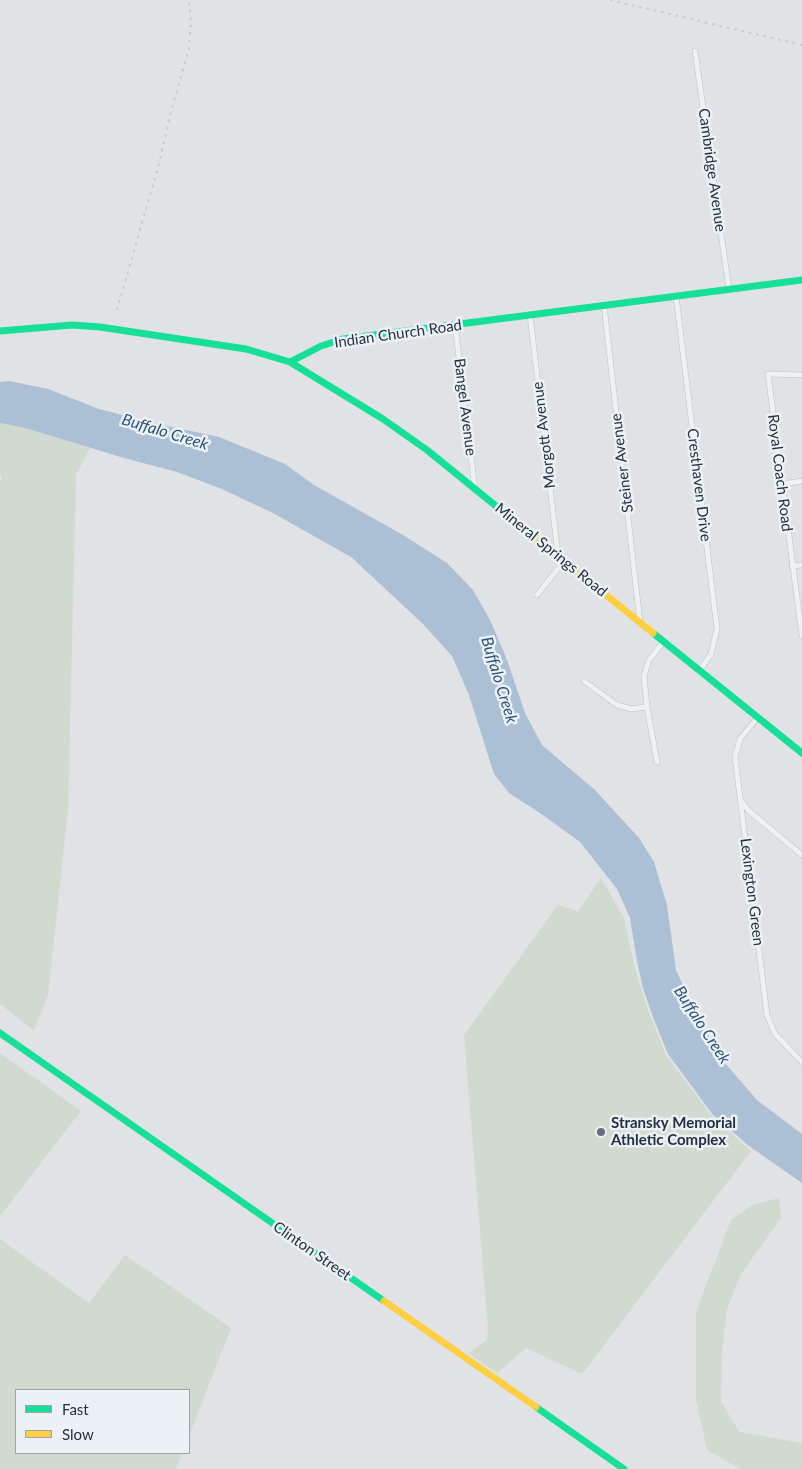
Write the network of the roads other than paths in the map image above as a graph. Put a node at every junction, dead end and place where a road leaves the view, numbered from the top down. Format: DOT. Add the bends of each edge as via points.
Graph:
graph roads {
  1 [pos="695,51"];
  2 [pos="802,280"];
  3 [pos="729,289"];
  4 [pos="676,296"];
  5 [pos="604,305"];
  6 [pos="530,315"];
  7 [pos="455,326"];
  8 [pos="0,331"];
  9 [pos="290,362"];
  10 [pos="802,375"];
  11 [pos="802,481"];
  12 [pos="782,484"];
  13 [pos="475,488"];
  14 [pos="558,555"];
  15 [pos="564,561"];
  16 [pos="802,565"];
  17 [pos="792,566"];
  18 [pos="537,595"];
  19 [pos="640,622"];
  20 [pos="802,636"];
  21 [pos="664,641"];
  22 [pos="700,670"];
  23 [pos="584,681"];
  24 [pos="647,707"];
  25 [pos="758,717"];
  26 [pos="802,752"];
  27 [pos="657,762"];
  28 [pos="740,797"];
  29 [pos="802,855"];
  30 [pos="0,1033"];
  31 [pos="802,1062"];
  32 [pos="624,1469"];
  1 -- 3 [label="street, Cambridge Avenue"];
  2 -- 3 [label="street, Indian Church Road"];
  3 -- 4 [label="street, Indian Church Road"];
  4 -- 5 [label="street, Indian Church Road"];
  4 -- 22 [label="street, Cresthaven Drive" via="717,629 711,654"];
  5 -- 6 [label="street, Indian Church Road"];
  5 -- 19 [label="street, Steiner Avenue"];
  6 -- 7 [label="street, Indian Church Road"];
  6 -- 14 [label="street, Morgott Avenue"];
  7 -- 9 [label="street, Indian Church Road" via="343,339"];
  7 -- 13 [label="street, Bangel Avenue"];
  8 -- 9 [label="street" via="72,325 100,327 246,349"];
  9 -- 13 [label="street, Mineral Springs Road" via="404,433"];
  10 -- 12 [label="street, Royal Coach Road" via="768,374"];
  11 -- 12 [label="street"];
  12 -- 17 [label="street, Royal Coach Road"];
  13 -- 14 [label="street, Mineral Springs Road"];
  14 -- 15 [label="street, Mineral Springs Road"];
  15 -- 18 [label="street"];
  15 -- 19 [label="street, Mineral Springs Road"];
  16 -- 17 [label="street"];
  17 -- 20 [label="street, Royal Coach Road"];
  19 -- 21 [label="street, Mineral Springs Road"];
  21 -- 22 [label="street, Mineral Springs Road"];
  21 -- 24 [label="street" via="654,651 646,668"];
  22 -- 25 [label="street, Mineral Springs Road"];
  23 -- 24 [label="street" via="617,705 631,709"];
  24 -- 27 [label="street"];
  25 -- 26 [label="street, Mineral Springs Road"];
  25 -- 28 [label="street, Lexington Green" via="735,750"];
  28 -- 29 [label="street" via="748,810"];
  28 -- 31 [label="street, Lexington Green" via="767,1015 775,1034"];
  30 -- 32 [label="street, Clinton Street"];
}
